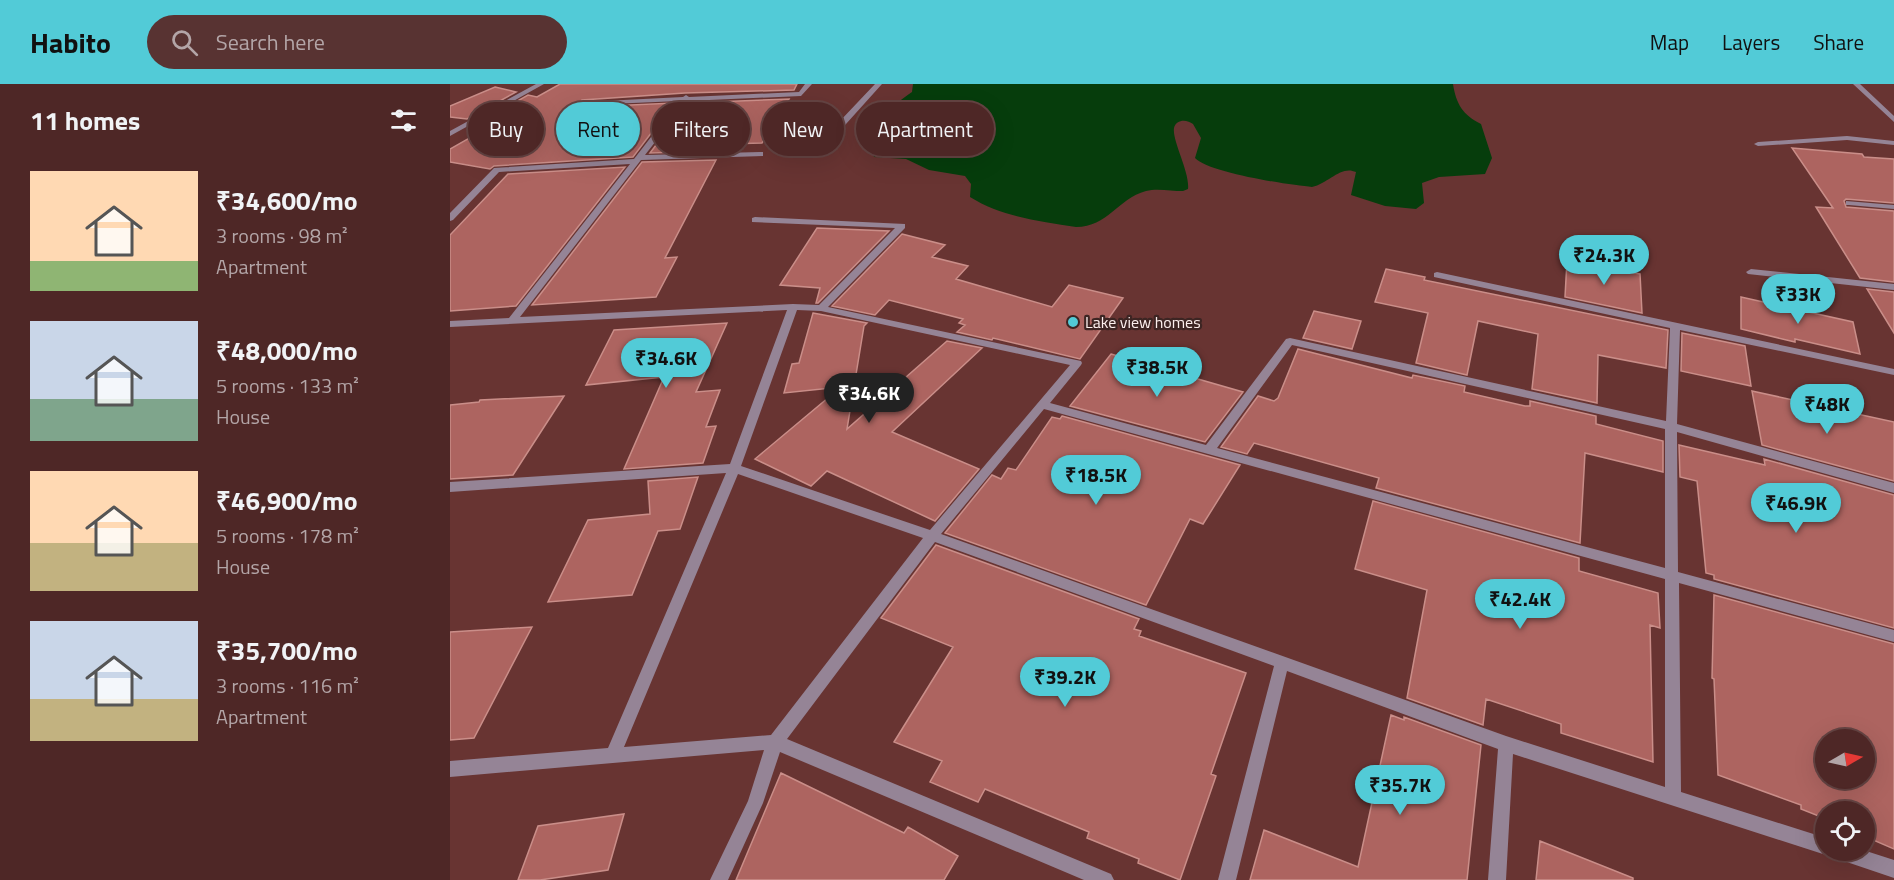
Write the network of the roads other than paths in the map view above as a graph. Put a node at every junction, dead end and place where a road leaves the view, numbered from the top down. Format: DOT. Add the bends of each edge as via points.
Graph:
graph roads {
  1 [pos="541,84"];
  2 [pos="809,84"];
  3 [pos="879,84"];
  4 [pos="1856,84"];
  5 [pos="686,97"];
  6 [pos="602,102"];
  7 [pos="1894,120"];
  8 [pos="844,122"];
  9 [pos="450,134"];
  10 [pos="1894,143"];
  11 [pos="1758,144"];
  12 [pos="760,154"];
  13 [pos="636,160"];
  14 [pos="1849,203"];
  15 [pos="1894,207"];
  16 [pos="450,218"];
  17 [pos="755,220"];
  18 [pos="1751,272"];
  19 [pos="1437,275"];
  20 [pos="1894,287"];
  21 [pos="794,307"];
  22 [pos="821,308"];
  23 [pos="513,320"];
  24 [pos="450,324"];
  25 [pos="1676,326"];
  26 [pos="1894,372"];
  27 [pos="1043,405"];
  28 [pos="1671,426"];
  29 [pos="1209,450"];
  30 [pos="734,468"];
  31 [pos="450,487"];
  32 [pos="1894,488"];
  33 [pos="932,536"];
  34 [pos="1671,576"];
  35 [pos="1894,636"];
  36 [pos="1282,662"];
  37 [pos="775,742"];
  38 [pos="1506,744"];
  39 [pos="613,754"];
  40 [pos="450,769"];
  41 [pos="1673,798"];
  42 [pos="1815,844"];
  43 [pos="1869,861"];
  44 [pos="1894,869"];
  45 [pos="719,880"];
  46 [pos="1105,880"];
  47 [pos="1227,880"];
  48 [pos="1497,880"];
  1 -- 9 [label="street"];
  2 -- 5 [label="street" via="801,94"];
  3 -- 8 [label="street"];
  4 -- 7 [label="street"];
  5 -- 6 [label="street"];
  5 -- 13 [label="street"];
  10 -- 11 [label="street" via="1847,138"];
  12 -- 13 [label="street"];
  13 -- 16 [label="street" via="496,170"];
  13 -- 23 [label="street"];
  14 -- 15 [label="street"];
  17 -- 22 [label="street" via="902,226"];
  18 -- 20 [label="street"];
  19 -- 25 [label="street"];
  21 -- 22 [label="street"];
  21 -- 23 [label="street"];
  21 -- 30 [label="street"];
  22 -- 27 [label="street" via="1077,363"];
  23 -- 24 [label="street"];
  25 -- 26 [label="street"];
  25 -- 28 [label="street"];
  27 -- 29 [label="street"];
  27 -- 33 [label="street"];
  28 -- 29 [label="street" via="1290,341"];
  28 -- 32 [label="street"];
  28 -- 34 [label="street"];
  29 -- 34 [label="street"];
  30 -- 31 [label="street"];
  30 -- 33 [label="street"];
  30 -- 39 [label="street"];
  33 -- 36 [label="street"];
  33 -- 37 [label="street"];
  34 -- 35 [label="street"];
  34 -- 41 [label="street"];
  36 -- 38 [label="street"];
  36 -- 47 [label="street"];
  37 -- 39 [label="street"];
  37 -- 45 [label="street" via="755,803"];
  37 -- 46 [label="street"];
  38 -- 41 [label="street"];
  38 -- 48 [label="street"];
  39 -- 40 [label="street"];
  41 -- 42 [label="street"];
  43 -- 44 [label="street"];
}
